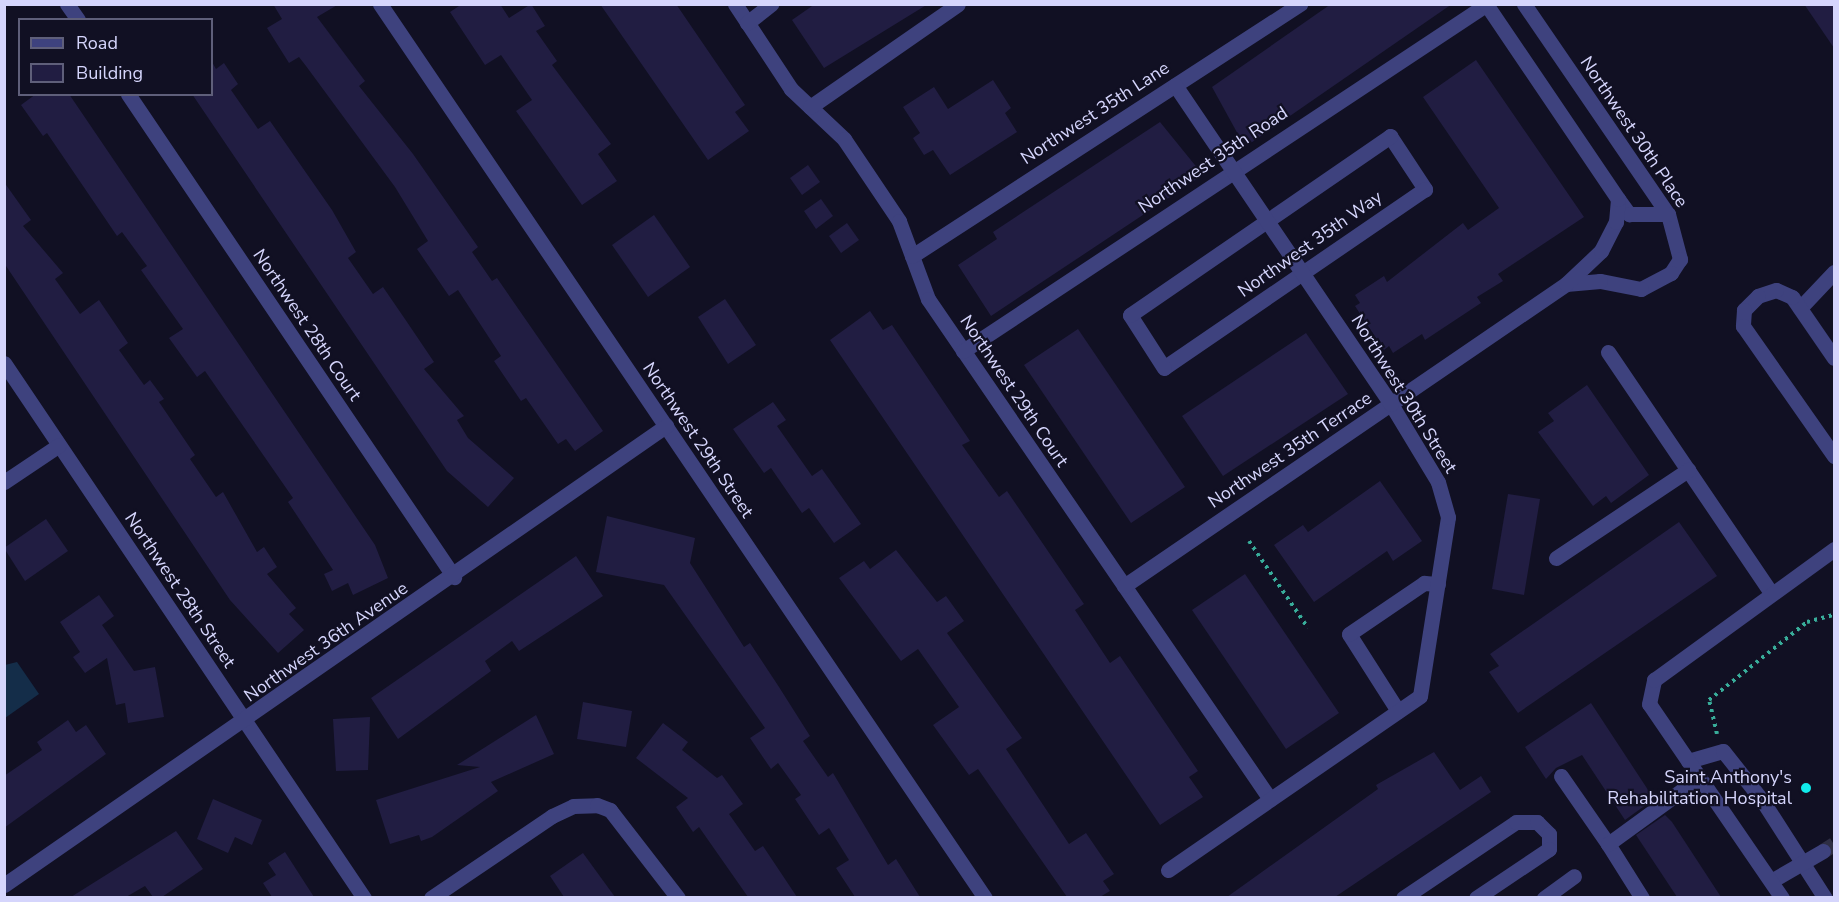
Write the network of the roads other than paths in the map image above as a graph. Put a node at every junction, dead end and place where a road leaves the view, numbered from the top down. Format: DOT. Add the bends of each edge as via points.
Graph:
graph roads {
  1 [pos="67,4"];
  2 [pos="380,4"];
  3 [pos="735,4"];
  4 [pos="771,4"];
  5 [pos="958,4"];
  6 [pos="1300,4"];
  7 [pos="1524,4"];
  8 [pos="1486,5"];
  9 [pos="77,18"];
  10 [pos="747,22"];
  11 [pos="1175,84"];
  12 [pos="129,96"];
  13 [pos="810,107"];
  14 [pos="1233,168"];
  15 [pos="1618,199"];
  16 [pos="1668,214"];
  17 [pos="1268,220"];
  18 [pos="912,256"];
  19 [pos="1834,272"];
  20 [pos="1304,273"];
  21 [pos="1566,284"];
  22 [pos="1800,308"];
  23 [pos="963,351"];
  24 [pos="1608,352"];
  25 [pos="1834,358"];
  26 [pos="4,363"];
  27 [pos="1391,404"];
  28 [pos="666,426"];
  29 [pos="59,445"];
  30 [pos="1834,456"];
  31 [pos="1688,470"];
  32 [pos="4,482"];
  33 [pos="1834,549"];
  34 [pos="1556,558"];
  35 [pos="454,577"];
  36 [pos="1438,584"];
  37 [pos="1124,586"];
  38 [pos="1771,593"];
  39 [pos="1398,711"];
  40 [pos="246,722"];
  41 [pos="1688,761"];
  42 [pos="1561,776"];
  43 [pos="1699,778"];
  44 [pos="1270,800"];
  45 [pos="1608,844"];
  46 [pos="1823,852"];
  47 [pos="1803,864"];
  48 [pos="1168,870"];
  49 [pos="1574,876"];
  50 [pos="1771,881"];
  51 [pos="4,885"];
  52 [pos="364,897"];
  53 [pos="431,897"];
  54 [pos="678,897"];
  55 [pos="985,897"];
  56 [pos="1404,897"];
  57 [pos="1476,897"];
  58 [pos="1544,897"];
  59 [pos="1642,897"];
  60 [pos="1782,897"];
  61 [pos="1825,897"];
  1 -- 9 [label="street"];
  2 -- 28 [label="street, Northwest 29th Street"];
  3 -- 10 [label="street, Northwest 29th Court"];
  4 -- 10 [label="street"];
  5 -- 13 [label="street"];
  6 -- 11 [label="street, Northwest 35th Lane"];
  7 -- 16 [label="street, Northwest 30th Place"];
  8 -- 14 [label="street, Northwest 35th Road"];
  8 -- 15 [label="street"];
  10 -- 13 [label="street, Northwest 29th Court" via="790,89"];
  11 -- 14 [label="street, Northwest 30th Street"];
  11 -- 18 [label="street, Northwest 35th Lane"];
  12 -- 35 [label="street, Northwest 28th Court"];
  13 -- 18 [label="street, Northwest 29th Court" via="844,139 899,221"];
  14 -- 17 [label="street, Northwest 30th Street"];
  14 -- 23 [label="street, Northwest 35th Road"];
  15 -- 16 [label="street" via="1629,214"];
  15 -- 21 [label="street" via="1616,222 1601,251"];
  16 -- 21 [label="street, Northwest 30th Place" via="1680,259 1671,273 1641,289 1600,281"];
  17 -- 20 [label="street, Northwest 30th Street"];
  17 -- 20 [label="street, Northwest 35th Way" via="1390,136 1425,189"];
  17 -- 20 [label="street, Northwest 35th Way" via="1130,315 1164,368"];
  18 -- 23 [label="street, Northwest 29th Court" via="928,299"];
  19 -- 22 [label="street"];
  20 -- 27 [label="street, Northwest 30th Street"];
  21 -- 27 [label="street, Northwest 35th Terrace"];
  22 -- 25 [label="street"];
  22 -- 30 [label="street" via="1792,297 1776,290 1758,296 1744,310 1743,326"];
  23 -- 37 [label="street, Northwest 29th Court"];
  24 -- 31 [label="street"];
  26 -- 29 [label="street, Northwest 28th Street"];
  27 -- 36 [label="street, Northwest 30th Street" via="1438,482 1448,517"];
  27 -- 37 [label="street, Northwest 35th Terrace"];
  28 -- 35 [label="street, Northwest 36th Avenue"];
  28 -- 55 [label="street, Northwest 29th Street"];
  29 -- 32 [label="street"];
  29 -- 40 [label="street, Northwest 28th Street"];
  31 -- 34 [label="street"];
  31 -- 38 [label="street"];
  33 -- 38 [label="street"];
  35 -- 40 [label="street, Northwest 36th Avenue"];
  36 -- 39 [label="street, Northwest 30th Street" via="1420,696"];
  36 -- 39 [label="street" via="1424,583 1349,634"];
  37 -- 44 [label="street, Northwest 29th Court"];
  38 -- 41 [label="street" via="1654,680 1649,704"];
  39 -- 44 [label="street, Northwest 30th Street"];
  40 -- 51 [label="street, Northwest 36th Avenue"];
  40 -- 52 [label="street, Northwest 28th Street"];
  41 -- 43 [label="street"];
  41 -- 47 [label="street" via="1723,751"];
  42 -- 45 [label="street"];
  43 -- 45 [label="street"];
  43 -- 50 [label="street"];
  44 -- 48 [label="street, Northwest 30th Street"];
  45 -- 59 [label="street"];
  46 -- 47 [label="street"];
  47 -- 50 [label="street"];
  47 -- 61 [label="street"];
  49 -- 58 [label="street"];
  50 -- 60 [label="street"];
  53 -- 54 [label="street" via="573,806 610,810"];
  56 -- 57 [label="street" via="1516,822 1537,822 1549,834 1549,849"];
}
